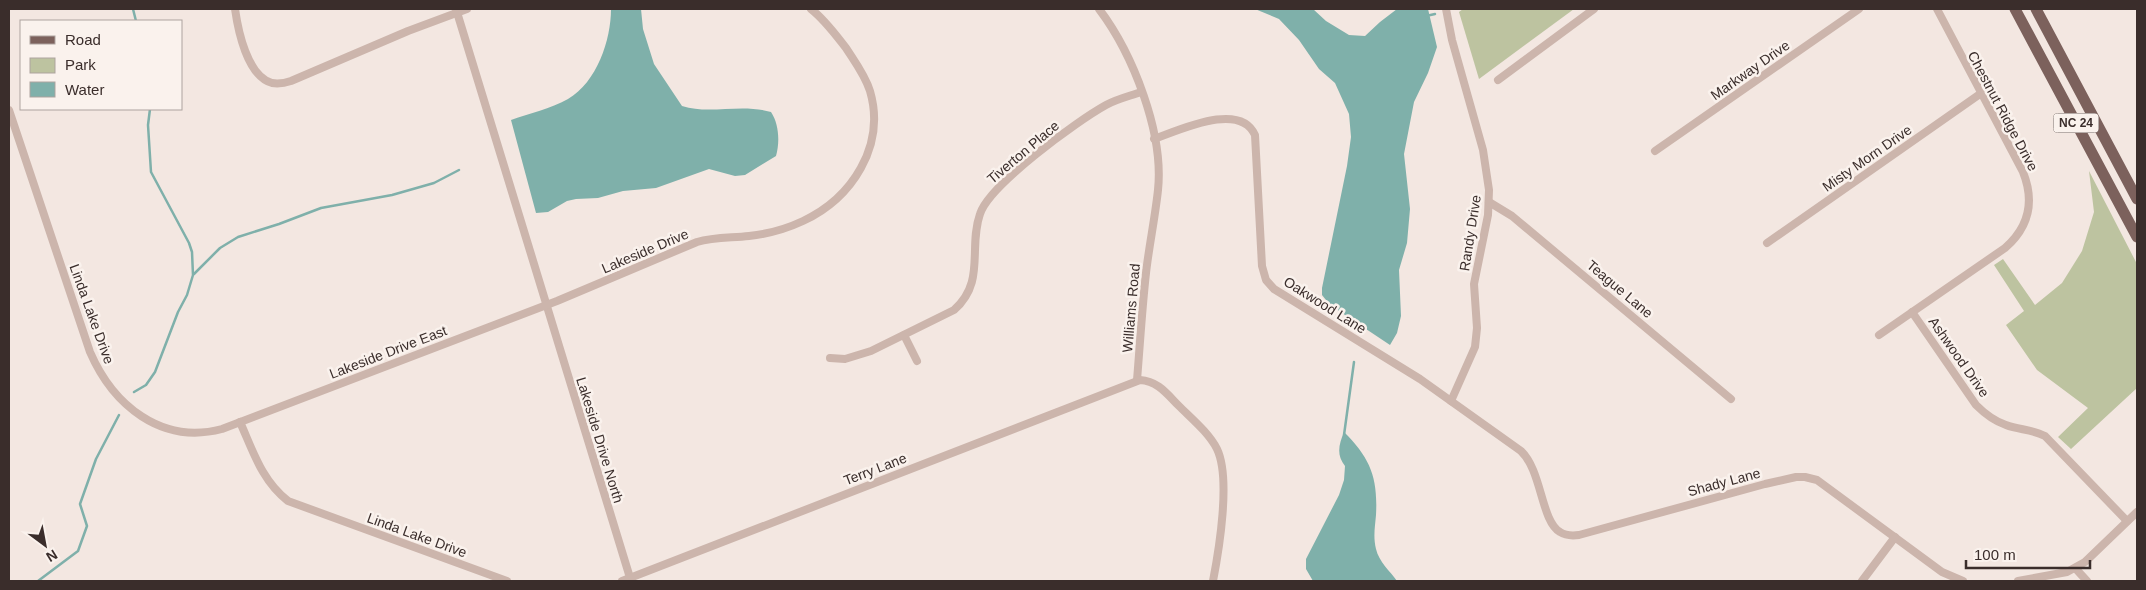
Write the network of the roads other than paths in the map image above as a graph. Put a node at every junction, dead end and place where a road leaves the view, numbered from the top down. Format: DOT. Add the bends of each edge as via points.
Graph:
graph roads {
  1 [pos="235,9"];
  2 [pos="467,9"];
  3 [pos="811,9"];
  4 [pos="1099,9"];
  5 [pos="1446,9"];
  6 [pos="1594,9"];
  7 [pos="1859,9"];
  8 [pos="1937,9"];
  9 [pos="2015,9"];
  10 [pos="2036,9"];
  11 [pos="456,10"];
  12 [pos="1498,80"];
  13 [pos="1141,92"];
  14 [pos="1980,94"];
  15 [pos="9,110"];
  16 [pos="1154,139"];
  17 [pos="1655,151"];
  18 [pos="2137,199"];
  19 [pos="1489,202"];
  20 [pos="2137,237"];
  21 [pos="1767,243"];
  22 [pos="546,305"];
  23 [pos="1912,312"];
  24 [pos="904,335"];
  25 [pos="1879,335"];
  26 [pos="830,358"];
  27 [pos="917,361"];
  28 [pos="1137,380"];
  29 [pos="1731,399"];
  30 [pos="1452,401"];
  31 [pos="240,422"];
  32 [pos="2137,512"];
  33 [pos="1550,520"];
  34 [pos="2127,521"];
  35 [pos="1895,537"];
  36 [pos="2076,569"];
  37 [pos="627,580"];
  38 [pos="507,581"];
  39 [pos="1213,581"];
  40 [pos="1862,581"];
  41 [pos="1963,581"];
  42 [pos="2018,581"];
  43 [pos="2087,581"];
  1 -- 11 [label="street" via="241,41 252,64 265,79 281,83 292,82"];
  2 -- 11 [label="street"];
  3 -- 22 [label="street, Lakeside Drive" via="834,32 858,66 870,92 872,139 865,162 852,185 822,210 786,228 766,234 696,242"];
  4 -- 13 [label="street, Williams Road" via="1125,49"];
  5 -- 19 [label="street, Randy Drive" via="1483,150"];
  6 -- 12 [label="street"];
  7 -- 17 [label="street, Markway Drive"];
  8 -- 14 [label="street, Chestnut Ridge Drive"];
  9 -- 20 [label="main road, NC 24"];
  10 -- 18 [label="main road, NC 24"];
  11 -- 22 [label="street"];
  13 -- 16 [label="street, Williams Road"];
  13 -- 24 [label="street, Tiverton Place" via="1113,101 1091,114 1038,153 992,193 979,214 973,281 965,299 948,314"];
  14 -- 21 [label="street, Misty Morn Drive"];
  14 -- 23 [label="street, Chestnut Ridge Drive" via="2027,183 2028,213 2018,235 2005,248"];
  15 -- 31 [label="street, Linda Lake Drive" via="90,352 111,389 143,417 177,431 200,433"];
  16 -- 28 [label="street, Williams Road" via="1158,190 1145,280"];
  16 -- 30 [label="street, Oakwood Lane" via="1227,118 1248,124 1255,135 1262,266 1269,284"];
  19 -- 29 [label="street, Teague Lane" via="1512,216"];
  19 -- 30 [label="street, Randy Drive" via="1474,284 1476,347"];
  22 -- 31 [label="street, Lakeside Drive East"];
  22 -- 37 [label="street, Lakeside Drive North"];
  23 -- 25 [label="street, Chestnut Ridge Drive"];
  23 -- 34 [label="street, Ashwood Drive" via="1985,414 2006,425 2045,436"];
  24 -- 26 [label="street, Tiverton Place" via="857,356"];
  24 -- 27 [label="street"];
  28 -- 37 [label="street, Terry Lane"];
  28 -- 39 [label="street" via="1156,384 1211,440 1219,454 1223,476 1222,515"];
  30 -- 33 [label="street, Oakwood Lane" via="1525,455 1536,473"];
  31 -- 38 [label="street, Linda Lake Drive" via="262,472 288,501"];
  32 -- 34 [label="street"];
  33 -- 35 [label="street, Shady Lane" via="1560,532 1579,535 1765,484 1805,477 1817,480"];
  34 -- 36 [label="street"];
  35 -- 40 [label="street"];
  35 -- 41 [label="street" via="1942,572"];
  36 -- 42 [label="street"];
  36 -- 43 [label="street"];
}
